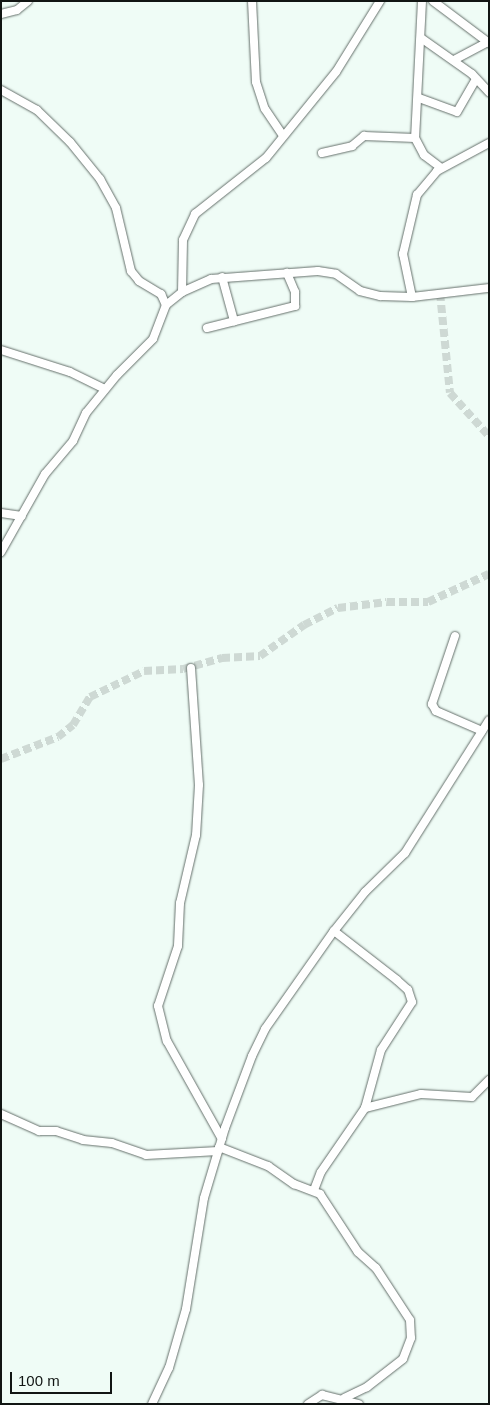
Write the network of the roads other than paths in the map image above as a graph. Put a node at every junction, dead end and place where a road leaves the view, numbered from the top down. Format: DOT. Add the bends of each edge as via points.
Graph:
graph roads {
  1 [pos="28,1"];
  2 [pos="252,1"];
  3 [pos="380,1"];
  4 [pos="422,1"];
  5 [pos="433,1"];
  6 [pos="1,14"];
  7 [pos="421,38"];
  8 [pos="488,42"];
  9 [pos="454,60"];
  10 [pos="476,79"];
  11 [pos="1,90"];
  12 [pos="489,92"];
  13 [pos="419,98"];
  14 [pos="284,136"];
  15 [pos="415,138"];
  16 [pos="489,143"];
  17 [pos="322,153"];
  18 [pos="441,168"];
  19 [pos="287,273"];
  20 [pos="222,278"];
  21 [pos="489,288"];
  22 [pos="182,292"];
  23 [pos="412,297"];
  24 [pos="166,305"];
  25 [pos="234,321"];
  26 [pos="207,328"];
  27 [pos="1,350"];
  28 [pos="105,389"];
  29 [pos="1,513"];
  30 [pos="22,516"];
  31 [pos="2,550"];
  32 [pos="455,636"];
  33 [pos="190,668"];
  34 [pos="489,720"];
  35 [pos="482,731"];
  36 [pos="334,931"];
  37 [pos="489,1080"];
  38 [pos="365,1108"];
  39 [pos="1,1114"];
  40 [pos="222,1139"];
  41 [pos="218,1149"];
  42 [pos="314,1190"];
  43 [pos="344,1398"];
  44 [pos="152,1404"];
  45 [pos="308,1404"];
  46 [pos="359,1404"];
  1 -- 6 [label="street" via="13,12"];
  2 -- 14 [label="street" via="256,82 265,108"];
  3 -- 14 [label="street" via="336,72"];
  4 -- 7 [label="street"];
  5 -- 8 [label="street"];
  7 -- 9 [label="street"];
  7 -- 13 [label="street"];
  8 -- 9 [label="street"];
  9 -- 10 [label="street"];
  10 -- 12 [label="street"];
  10 -- 13 [label="street" via="457,112"];
  11 -- 24 [label="street" via="37,110 70,142 100,179 116,208 131,270 139,281 161,294"];
  13 -- 15 [label="street"];
  14 -- 22 [label="street" via="240,181 195,214 183,240"];
  15 -- 17 [label="street" via="364,136 352,146"];
  15 -- 18 [label="street" via="424,156"];
  16 -- 18 [label="street"];
  18 -- 23 [label="street" via="422,185 417,195 415,213 405,242 404,262"];
  19 -- 20 [label="street"];
  19 -- 23 [label="street" via="331,272 366,294"];
  19 -- 25 [label="street" via="296,292 295,306"];
  20 -- 22 [label="street"];
  20 -- 25 [label="street"];
  21 -- 23 [label="street"];
  22 -- 24 [label="street"];
  24 -- 28 [label="street" via="153,339"];
  25 -- 26 [label="street"];
  27 -- 28 [label="street" via="70,372"];
  28 -- 30 [label="street" via="86,413 73,441 45,474"];
  29 -- 30 [label="street"];
  30 -- 31 [label="street"];
  32 -- 35 [label="street" via="432,704 436,711"];
  33 -- 40 [label="street" via="199,785 196,835 180,903 178,946 158,1006 167,1041"];
  34 -- 35 [label="street"];
  35 -- 36 [label="street" via="405,853 365,892"];
  36 -- 38 [label="street" via="397,980 412,996 409,1008 381,1050"];
  36 -- 40 [label="street" via="265,1029"];
  37 -- 38 [label="street" via="472,1097 421,1094"];
  38 -- 42 [label="street" via="321,1172"];
  39 -- 41 [label="street" via="39,1131 56,1131 82,1140 112,1143 146,1155"];
  40 -- 41 [label="street"];
  41 -- 42 [label="street" via="268,1166 294,1184"];
  41 -- 44 [label="street" via="204,1198 178,1339"];
  42 -- 43 [label="street" via="333,1210 358,1252 379,1273 412,1328 407,1348 397,1365 367,1387"];
  43 -- 45 [label="street" via="316,1396"];
  43 -- 46 [label="street"];
}
